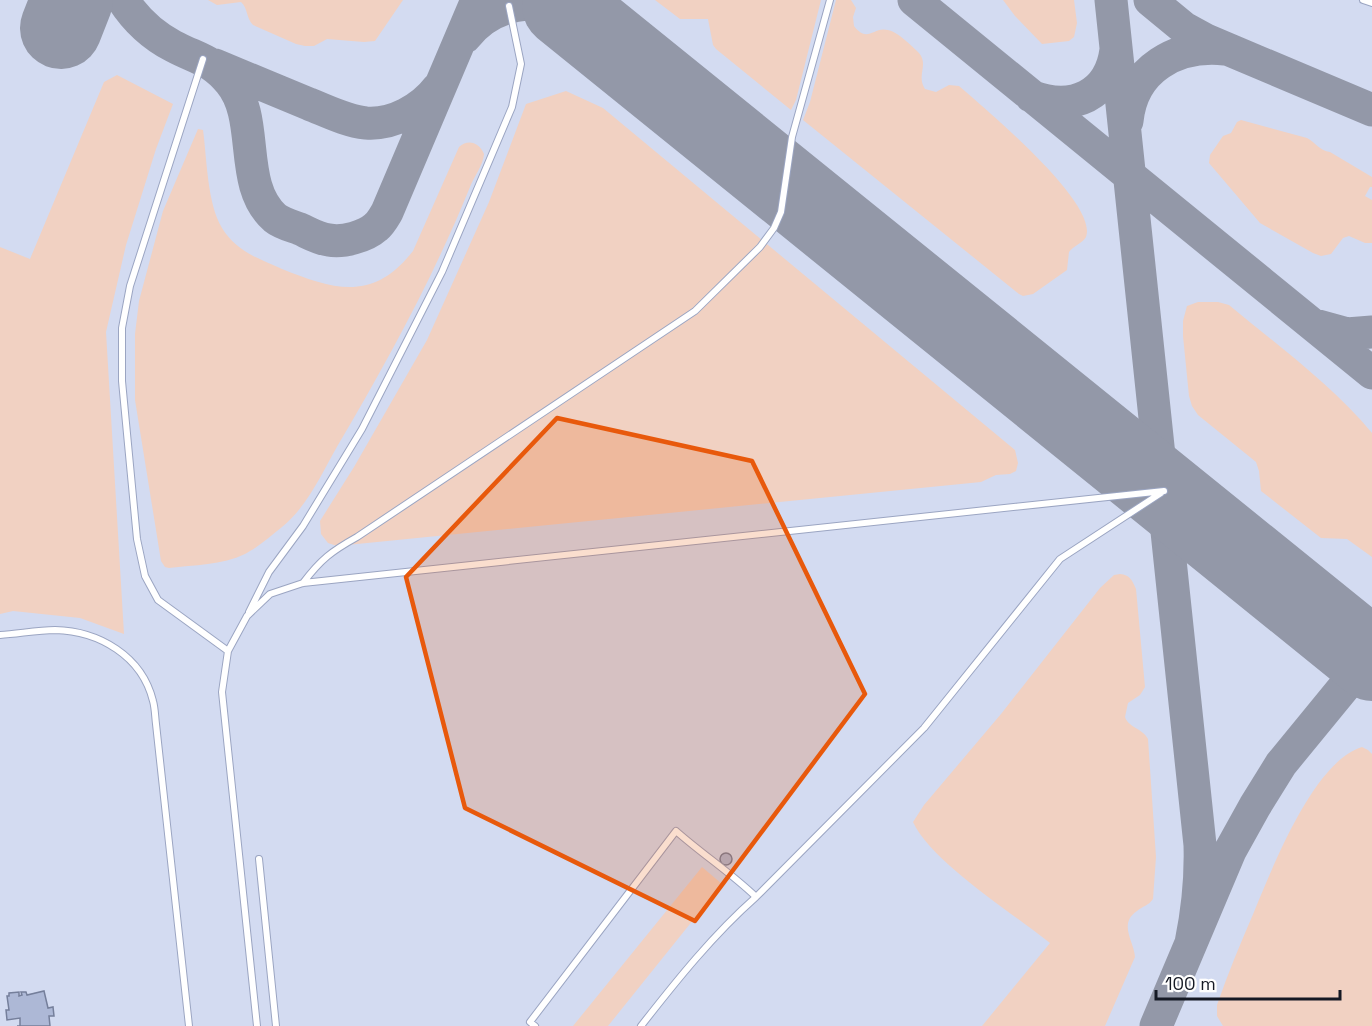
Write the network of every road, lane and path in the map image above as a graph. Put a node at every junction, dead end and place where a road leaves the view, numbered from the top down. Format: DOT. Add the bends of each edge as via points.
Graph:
graph roads {
  1 [pos="830,0"];
  2 [pos="1363,0"];
  3 [pos="1372,3"];
  4 [pos="509,6"];
  5 [pos="203,59"];
  6 [pos="303,583"];
  7 [pos="247,616"];
  8 [pos="0,636"];
  9 [pos="228,651"];
  10 [pos="259,860"];
  11 [pos="756,897"];
  12 [pos="189,1026"];
  13 [pos="257,1026"];
  14 [pos="274,1026"];
  15 [pos="535,1026"];
  16 [pos="641,1026"];
  1 -- 6 [label="lane" via="792,137 781,212 760,247 695,311 332,550"];
  2 -- 3 [label="lane"];
  4 -- 7 [label="lane" via="521,64 512,107 442,272 362,429 303,526 269,572"];
  5 -- 9 [label="lane" via="130,286 122,328 122,381 137,539 145,576 158,600"];
  6 -- 7 [label="lane" via="270,594"];
  6 -- 11 [label="lane" via="1164,491 1060,560 924,728"];
  7 -- 9 [label="lane"];
  8 -- 12 [label="lane" via="53,630 83,633 105,641 123,654 144,680 153,699"];
  9 -- 13 [label="lane" via="222,692"];
  10 -- 14 [label="lane"];
  11 -- 15 [label="lane" via="676,831 530,1022"];
  11 -- 16 [label="lane" via="680,976"];
}
